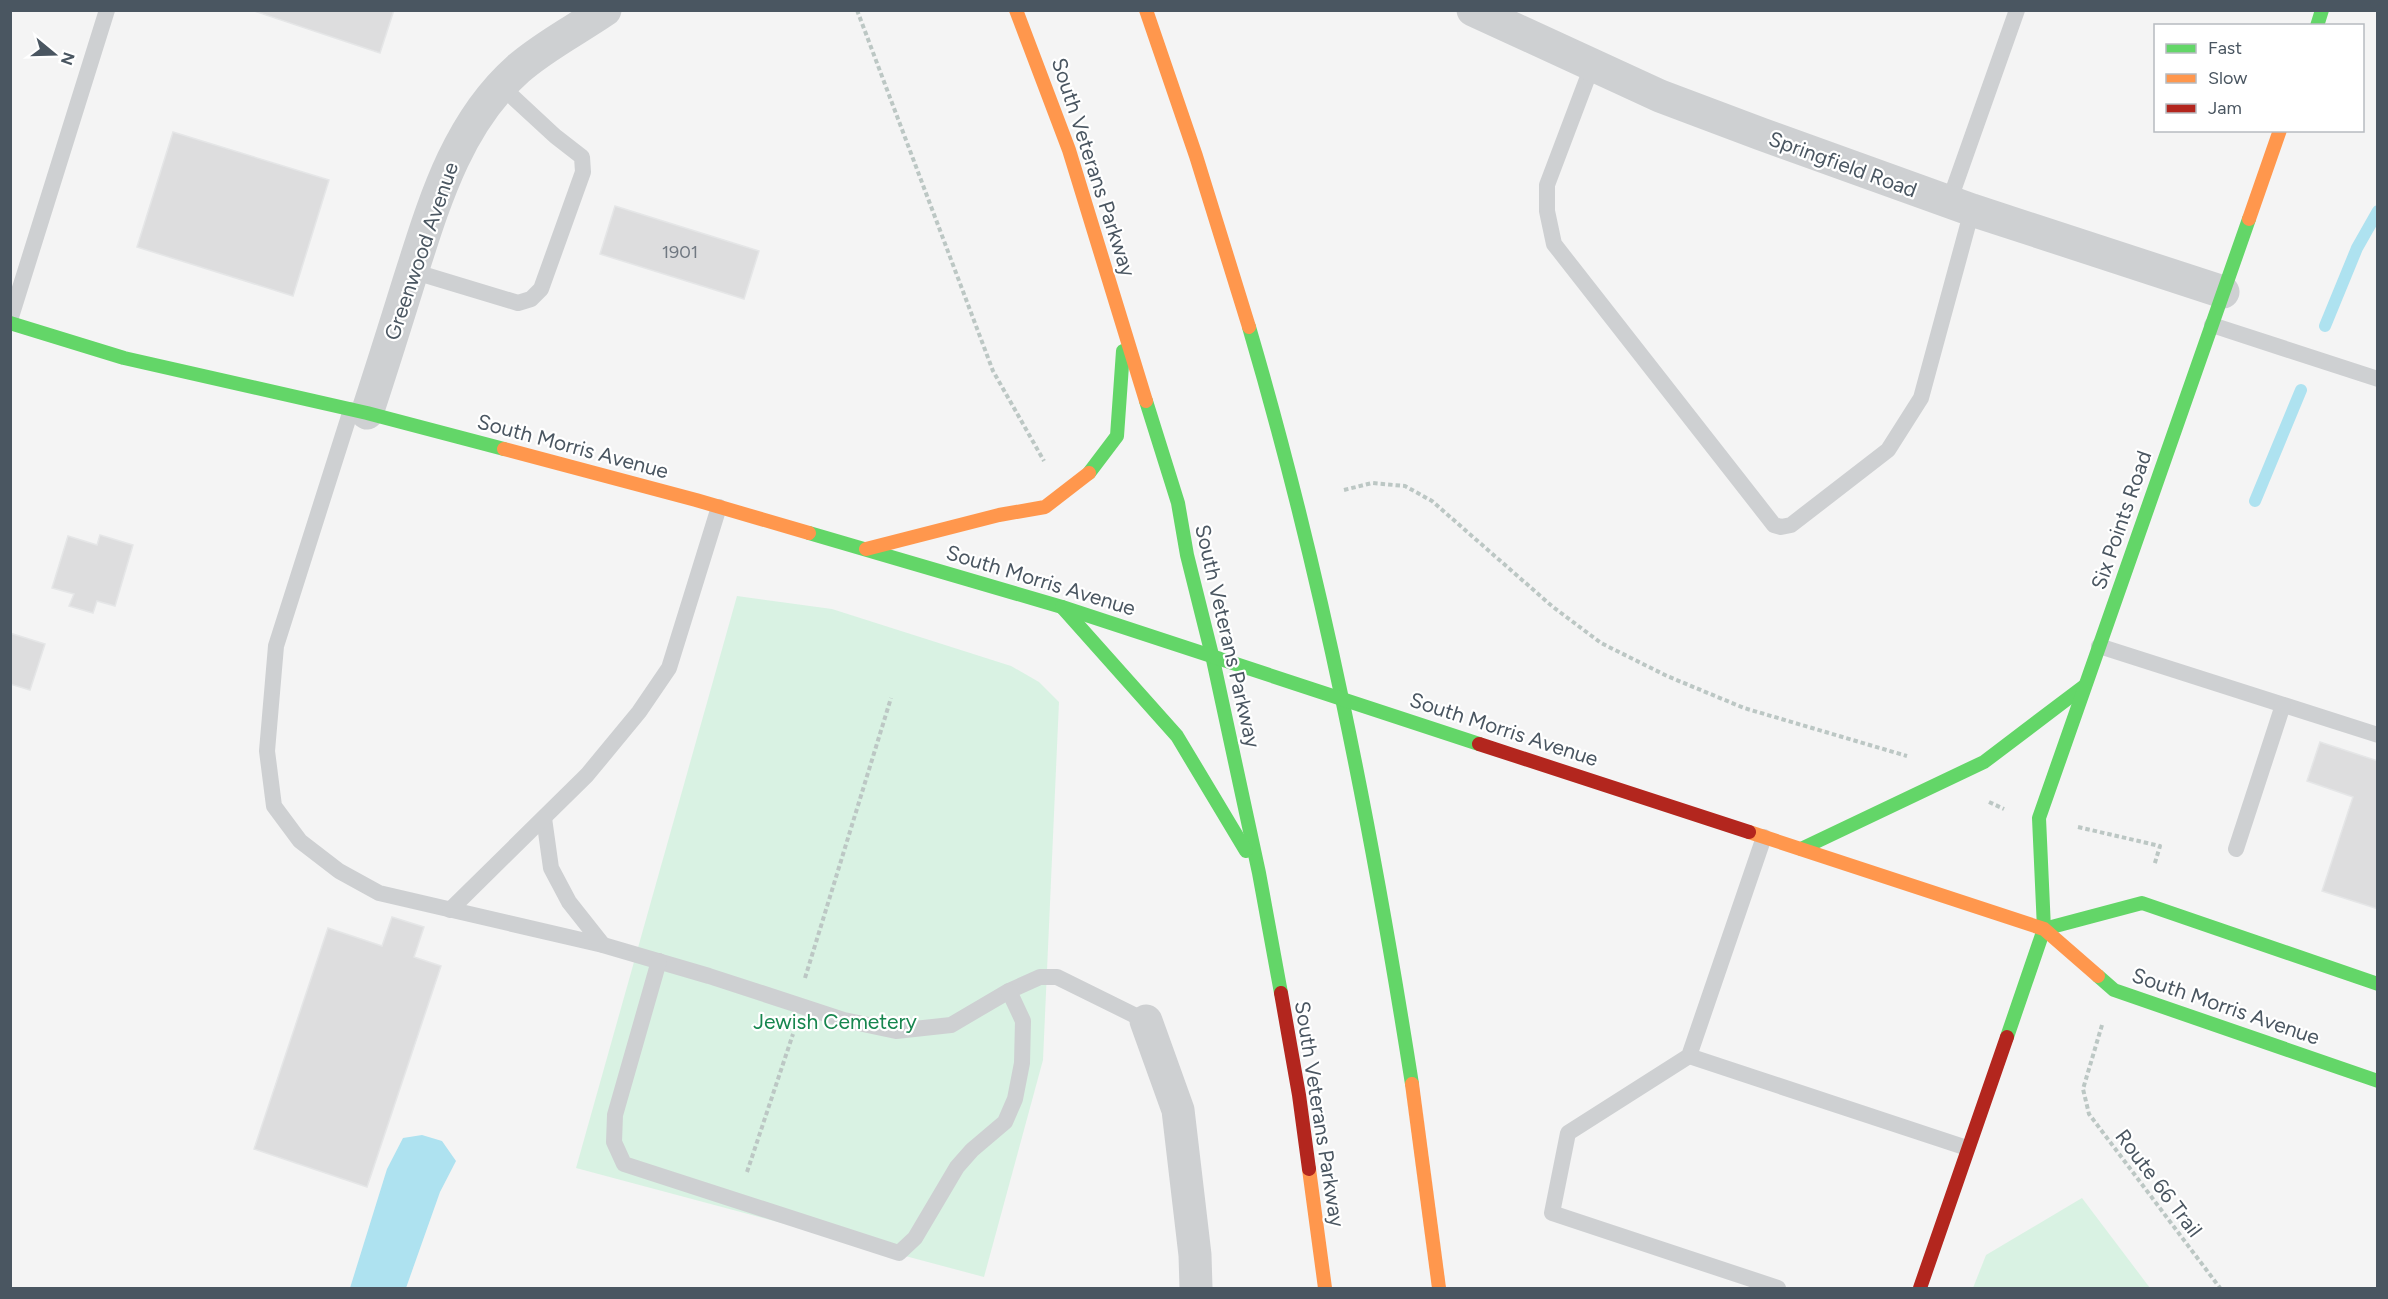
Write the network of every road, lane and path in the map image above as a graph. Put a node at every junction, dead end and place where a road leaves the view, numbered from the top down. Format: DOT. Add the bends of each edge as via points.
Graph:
graph roads {
  1 [pos="107,10"];
  2 [pos="605,10"];
  3 [pos="856,10"];
  4 [pos="1016,10"];
  5 [pos="1146,10"];
  6 [pos="1473,10"];
  7 [pos="2017,10"];
  8 [pos="1592,66"];
  9 [pos="501,86"];
  10 [pos="2279,132"];
  11 [pos="1960,206"];
  12 [pos="412,271"];
  13 [pos="2223,292"];
  14 [pos="10,322"];
  15 [pos="2212,325"];
  16 [pos="1124,328"];
  17 [pos="2378,379"];
  18 [pos="359,411"];
  19 [pos="1045,461"];
  20 [pos="1344,490"];
  21 [pos="719,507"];
  22 [pos="866,549"];
  23 [pos="1062,607"];
  24 [pos="2099,646"];
  25 [pos="1212,656"];
  26 [pos="2083,687"];
  27 [pos="891,698"];
  28 [pos="1341,698"];
  29 [pos="2283,705"];
  30 [pos="2378,735"];
  31 [pos="1952,777"];
  32 [pos="544,818"];
  33 [pos="2039,818"];
  34 [pos="1764,837"];
  35 [pos="1801,849"];
  36 [pos="2236,849"];
  37 [pos="1259,873"];
  38 [pos="2142,903"];
  39 [pos="450,910"];
  40 [pos="2044,929"];
  41 [pos="603,945"];
  42 [pos="659,961"];
  43 [pos="2378,984"];
  44 [pos="2114,990"];
  45 [pos="1009,991"];
  46 [pos="799,1005"];
  47 [pos="1146,1021"];
  48 [pos="1689,1056"];
  49 [pos="2378,1081"];
  50 [pos="1967,1148"];
  51 [pos="737,1201"];
  52 [pos="1196,1288"];
  53 [pos="1324,1288"];
  54 [pos="1439,1288"];
  55 [pos="1778,1288"];
  56 [pos="1920,1288"];
  57 [pos="2220,1288"];
  1 -- 14 [label="lane"];
  2 -- 9 [label="street, Greenwood Avenue" via="548,46"];
  3 -- 19 [label="path" via="993,371"];
  4 -- 16 [label="main road, South Veterans Parkway" via="1069,150"];
  5 -- 28 [label="main road" via="1215,213 1261,369 1320,590"];
  6 -- 8 [label="street, Springfield Road"];
  7 -- 11 [label="lane"];
  8 -- 11 [label="street, Springfield Road" via="1670,100"];
  8 -- 11 [label="lane" via="1547,185 1547,211 1554,244 1774,525 1791,525 1888,450 1921,399"];
  9 -- 12 [label="street, Greenwood Avenue" via="473,120 452,160"];
  9 -- 12 [label="lane" via="582,157 583,172 541,289 531,299 518,303"];
  10 -- 13 [label="main road, Six Points Road"];
  11 -- 13 [label="street, Springfield Road"];
  12 -- 18 [label="street, Greenwood Avenue"];
  13 -- 15 [label="main road, Six Points Road"];
  14 -- 18 [label="main road, South Morris Avenue" via="124,358"];
  15 -- 17 [label="lane"];
  15 -- 24 [label="main road, Six Points Road"];
  16 -- 22 [label="main road" via="1117,436 1085,478 1045,507"];
  16 -- 25 [label="main road, South Veterans Parkway" via="1178,503"];
  18 -- 21 [label="main road, South Morris Avenue"];
  18 -- 39 [label="lane" via="276,646 267,751 274,806 300,841 339,871 379,893"];
  20 -- 31 [label="path" via="1372,483 1405,486 1432,501 1553,607 1601,643 1667,676 1744,708 1924,761"];
  21 -- 22 [label="main road, South Morris Avenue"];
  21 -- 32 [label="lane" via="669,668 587,775"];
  22 -- 23 [label="main road, South Morris Avenue"];
  23 -- 25 [label="main road, South Morris Avenue"];
  23 -- 37 [label="main road" via="1177,736"];
  24 -- 26 [label="main road, Six Points Road"];
  24 -- 29 [label="lane"];
  25 -- 28 [label="main road, South Morris Avenue"];
  25 -- 37 [label="main road, South Veterans Parkway"];
  26 -- 31 [label="main road" via="1984,762"];
  26 -- 33 [label="main road, Six Points Road"];
  27 -- 46 [label="path"];
  28 -- 34 [label="main road, South Morris Avenue"];
  28 -- 54 [label="main road" via="1403,1017"];
  29 -- 30 [label="lane"];
  29 -- 36 [label="lane"];
  31 -- 33 [label="path" via="1998,808"];
  31 -- 35 [label="main road"];
  32 -- 39 [label="lane"];
  32 -- 41 [label="lane" via="551,867 569,902"];
  33 -- 38 [label="path" via="2160,846"];
  33 -- 40 [label="main road, Six Points Road"];
  34 -- 35 [label="main road, South Morris Avenue"];
  34 -- 48 [label="lane"];
  35 -- 40 [label="main road, South Morris Avenue"];
  37 -- 53 [label="main road, South Veterans Parkway" via="1299,1095"];
  38 -- 40 [label="main road"];
  38 -- 43 [label="main road"];
  39 -- 41 [label="lane"];
  40 -- 44 [label="main road, South Morris Avenue"];
  40 -- 50 [label="main road"];
  41 -- 42 [label="lane"];
  42 -- 46 [label="lane"];
  42 -- 51 [label="lane" via="615,1115 614,1142 624,1164"];
  44 -- 49 [label="main road, South Morris Avenue"];
  44 -- 57 [label="path, Route 66 Trail" via="2083,1089 2089,1114"];
  45 -- 46 [label="lane" via="951,1025 896,1031"];
  45 -- 47 [label="lane" via="1040,977 1056,977"];
  45 -- 51 [label="lane" via="1023,1021 1022,1063 1015,1099 1005,1122 957,1167 915,1238 899,1253"];
  46 -- 51 [label="path"];
  47 -- 52 [label="street" via="1178,1110"];
  48 -- 50 [label="lane"];
  48 -- 55 [label="lane" via="1568,1132 1552,1213"];
  50 -- 56 [label="main road"];
}
